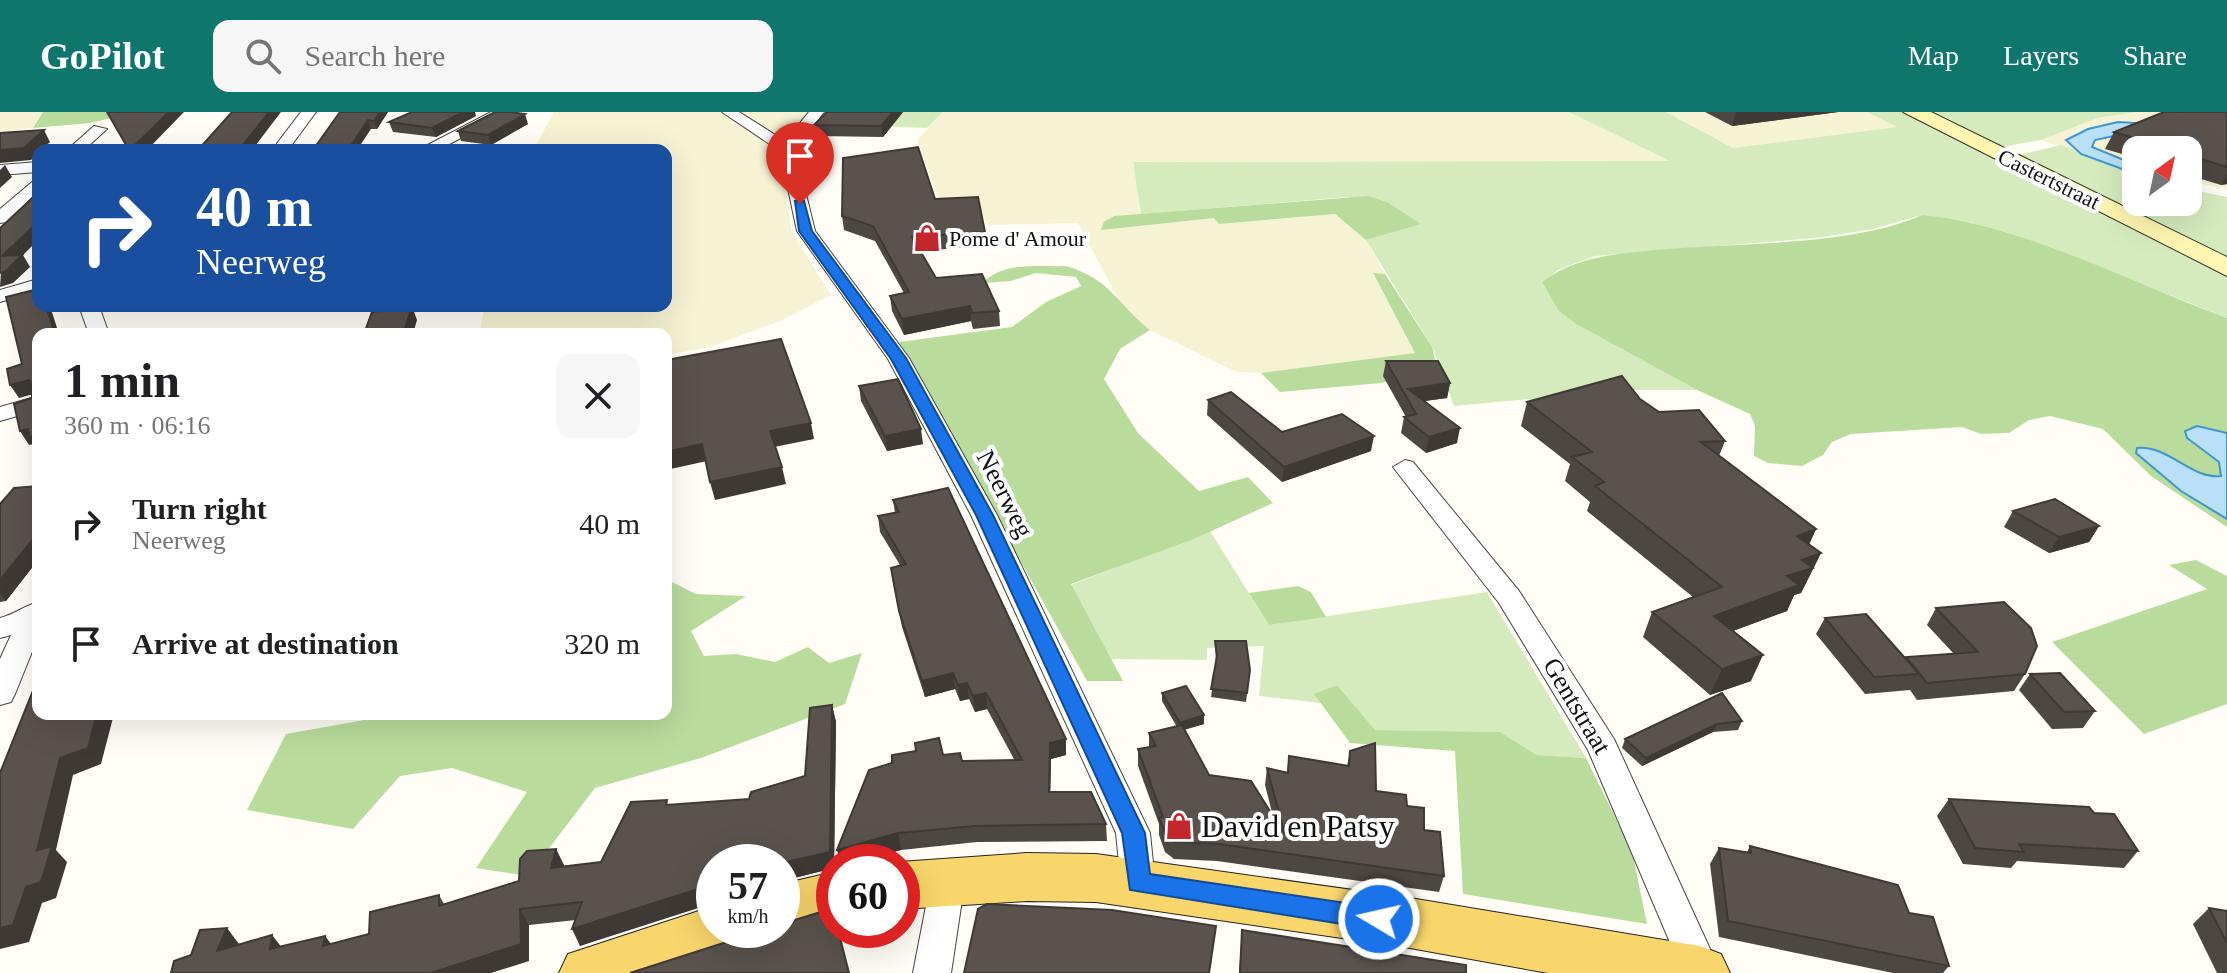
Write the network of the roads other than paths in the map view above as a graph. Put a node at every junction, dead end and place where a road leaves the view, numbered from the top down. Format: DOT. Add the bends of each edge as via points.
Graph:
graph roads {
  1 [pos="309,112"];
  2 [pos="503,112"];
  3 [pos="729,112"];
  4 [pos="817,112"];
  5 [pos="1914,112"];
  6 [pos="99,129"];
  7 [pos="82,144"];
  8 [pos="285,144"];
  9 [pos="438,144"];
  10 [pos="787,149"];
  11 [pos="32,167"];
  12 [pos="0,170"];
  13 [pos="32,188"];
  14 [pos="0,218"];
  15 [pos="2227,268"];
  16 [pos="32,287"];
  17 [pos="0,296"];
  18 [pos="32,405"];
  19 [pos="0,414"];
  20 [pos="1405,467"];
  21 [pos="32,617"];
  22 [pos="32,621"];
  23 [pos="0,628"];
  24 [pos="0,694"];
  25 [pos="925,883"];
  26 [pos="1138,883"];
  27 [pos="696,938"];
  28 [pos="589,973"];
  29 [pos="932,973"];
  30 [pos="1701,973"];
  1 -- 8 [label="street"];
  2 -- 9 [label="street"];
  3 -- 10 [label="street"];
  4 -- 10 [label="street"];
  5 -- 15 [label="main road, Castertstraat"];
  6 -- 7 [label="street"];
  10 -- 26 [label="street, Neerweg" via="806,231 898,358 984,515 1133,833"];
  11 -- 12 [label="street"];
  13 -- 14 [label="street"];
  16 -- 17 [label="street"];
  18 -- 19 [label="street"];
  20 -- 30 [label="street, Gentstraat" via="1509,597 1603,747"];
  21 -- 23 [label="street"];
  22 -- 24 [label="street"];
  25 -- 26 [label="main road" via="1054,876"];
  25 -- 29 [label="street"];
  26 -- 30 [label="main road"];
  27 -- 28 [label="main road"];
}
